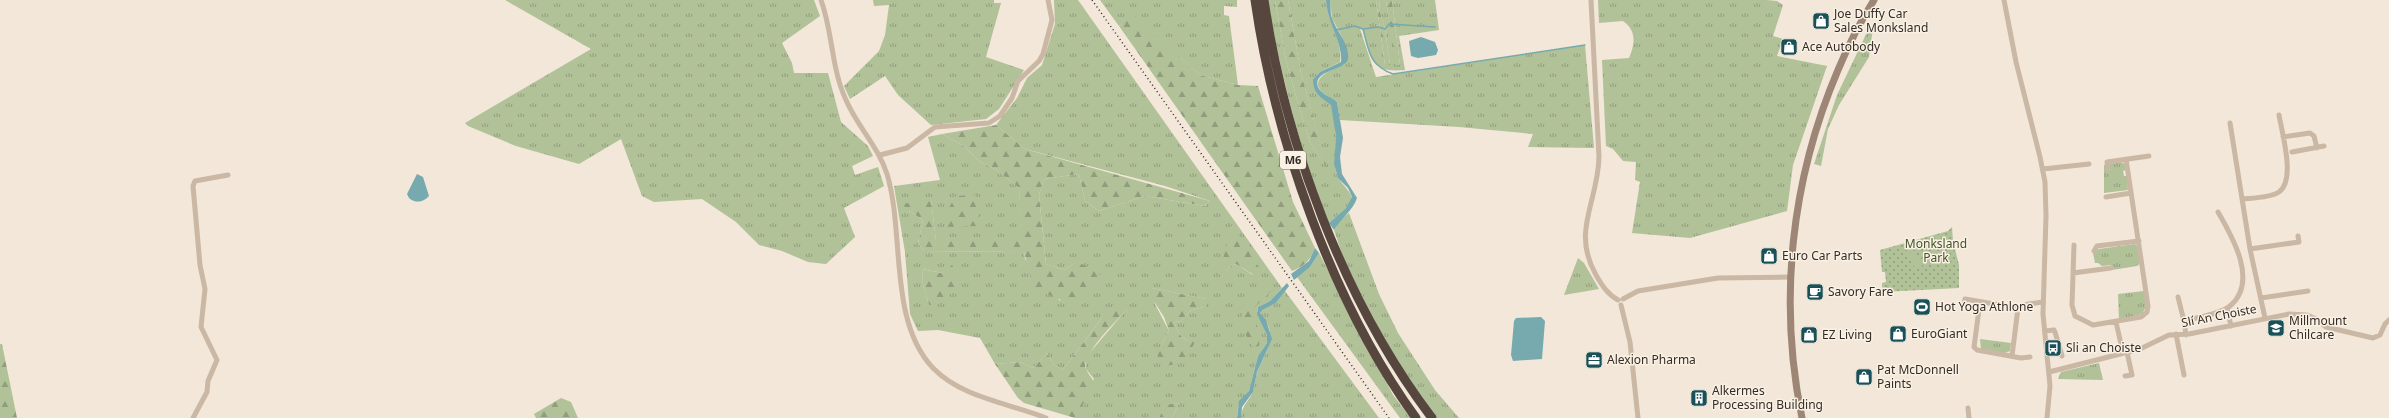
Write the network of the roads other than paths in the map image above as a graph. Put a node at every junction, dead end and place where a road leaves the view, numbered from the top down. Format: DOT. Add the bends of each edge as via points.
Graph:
graph roads {
  1 [pos="821,0"];
  2 [pos="1048,0"];
  3 [pos="1255,0"];
  4 [pos="1264,0"];
  5 [pos="1591,0"];
  6 [pos="1874,0"];
  7 [pos="2004,0"];
  8 [pos="2279,115"];
  9 [pos="2230,123"];
  10 [pos="2283,137"];
  11 [pos="2324,146"];
  12 [pos="2317,148"];
  13 [pos="2292,152"];
  14 [pos="880,155"];
  15 [pos="2149,156"];
  16 [pos="2126,159"];
  17 [pos="2089,164"];
  18 [pos="2043,169"];
  19 [pos="2108,169"];
  20 [pos="228,175"];
  21 [pos="2132,193"];
  22 [pos="2106,197"];
  23 [pos="2242,199"];
  24 [pos="2218,212"];
  25 [pos="2298,236"];
  26 [pos="2139,241"];
  27 [pos="2074,245"];
  28 [pos="2250,249"];
  29 [pos="2094,251"];
  30 [pos="2111,268"];
  31 [pos="2073,273"];
  32 [pos="1790,277"];
  33 [pos="2308,291"];
  34 [pos="2178,297"];
  35 [pos="2261,298"];
  36 [pos="1620,299"];
  37 [pos="1980,302"];
  38 [pos="2043,302"];
  39 [pos="1964,305"];
  40 [pos="2018,308"];
  41 [pos="2227,308"];
  42 [pos="2265,318"];
  43 [pos="2389,320"];
  44 [pos="2184,321"];
  45 [pos="2116,322"];
  46 [pos="2230,326"];
  47 [pos="2045,331"];
  48 [pos="2176,334"];
  49 [pos="2186,335"];
  50 [pos="2125,353"];
  51 [pos="2012,356"];
  52 [pos="2062,356"];
  53 [pos="2030,357"];
  54 [pos="2049,372"];
  55 [pos="2184,375"];
  56 [pos="2125,376"];
  57 [pos="1968,408"];
  58 [pos="193,418"];
  59 [pos="1046,418"];
  60 [pos="1416,418"];
  61 [pos="1432,418"];
  62 [pos="1638,418"];
  63 [pos="1802,418"];
  64 [pos="1969,418"];
  65 [pos="2047,418"];
  1 -- 14 [label="street" via="827,17 839,82 859,125"];
  2 -- 14 [label="street" via="1052,20 1043,54 1018,82 1012,98 1000,116 989,123 935,127 907,148"];
  3 -- 60 [label="highway, M6" via="1282,126 1312,216 1329,260 1371,350 1391,384"];
  4 -- 61 [label="highway, M6" via="1288,116 1322,215 1364,309 1391,358"];
  5 -- 36 [label="street" via="1599,157 1598,178 1586,222 1584,241 1588,260 1601,283 1610,295"];
  6 -- 32 [label="main road" via="1848,47 1812,139 1801,186"];
  7 -- 18 [label="street" via="2016,62"];
  8 -- 10 [label="street"];
  9 -- 23 [label="street, Slí An Choiste"];
  10 -- 12 [label="street" via="2310,133 2314,136"];
  10 -- 23 [label="street" via="2288,171 2282,188 2276,194"];
  11 -- 12 [label="street"];
  12 -- 13 [label="street"];
  14 -- 59 [label="street" via="890,185 903,301 908,322 925,357 934,368 958,387"];
  15 -- 16 [label="street"];
  16 -- 19 [label="street" via="2107,162"];
  16 -- 21 [label="street"];
  17 -- 18 [label="street"];
  18 -- 38 [label="street" via="2046,216"];
  20 -- 58 [label="street" via="195,181 193,186 200,266 205,289 201,327 217,360 208,381 207,392"];
  21 -- 22 [label="street"];
  21 -- 26 [label="street"];
  23 -- 28 [label="street, Slí An Choiste"];
  24 -- 41 [label="street" via="2226,219 2237,246 2242,270 2239,295"];
  25 -- 28 [label="street" via="2298,242"];
  26 -- 29 [label="street" via="2097,246"];
  26 -- 45 [label="street" via="2148,310 2141,316"];
  27 -- 31 [label="street"];
  28 -- 35 [label="street, Slí An Choiste"];
  30 -- 31 [label="street"];
  31 -- 45 [label="street" via="2074,314 2095,324"];
  32 -- 36 [label="street" via="1718,278 1638,291"];
  32 -- 63 [label="main road" via="1792,358"];
  33 -- 35 [label="street, Slí An Choiste"];
  34 -- 44 [label="street"];
  35 -- 42 [label="street, Slí An Choiste"];
  36 -- 62 [label="street" via="1619,304 1630,342"];
  37 -- 39 [label="street" via="1965,299"];
  37 -- 40 [label="street"];
  37 -- 51 [label="street" via="1974,347 1980,352"];
  38 -- 40 [label="street"];
  38 -- 47 [label="street"];
  40 -- 51 [label="street"];
  41 -- 44 [label="street"];
  41 -- 46 [label="street"];
  42 -- 43 [label="street, Slí An Choiste" via="2289,314 2304,315 2316,319 2326,327 2373,338 2380,335"];
  42 -- 46 [label="street, Slí An Choiste"];
  44 -- 49 [label="street"];
  45 -- 50 [label="street"];
  46 -- 49 [label="street, Slí An Choiste"];
  47 -- 52 [label="street" via="2054,330"];
  47 -- 54 [label="street"];
  48 -- 49 [label="street, Slí An Choiste"];
  48 -- 50 [label="street, Slí An Choiste"];
  48 -- 55 [label="street, Slí An Choiste"];
  50 -- 54 [label="street, Slí An Choiste"];
  50 -- 56 [label="street" via="2132,375"];
  51 -- 53 [label="street"];
  54 -- 65 [label="street" via="2050,398"];
  57 -- 64 [label="street"];
}
